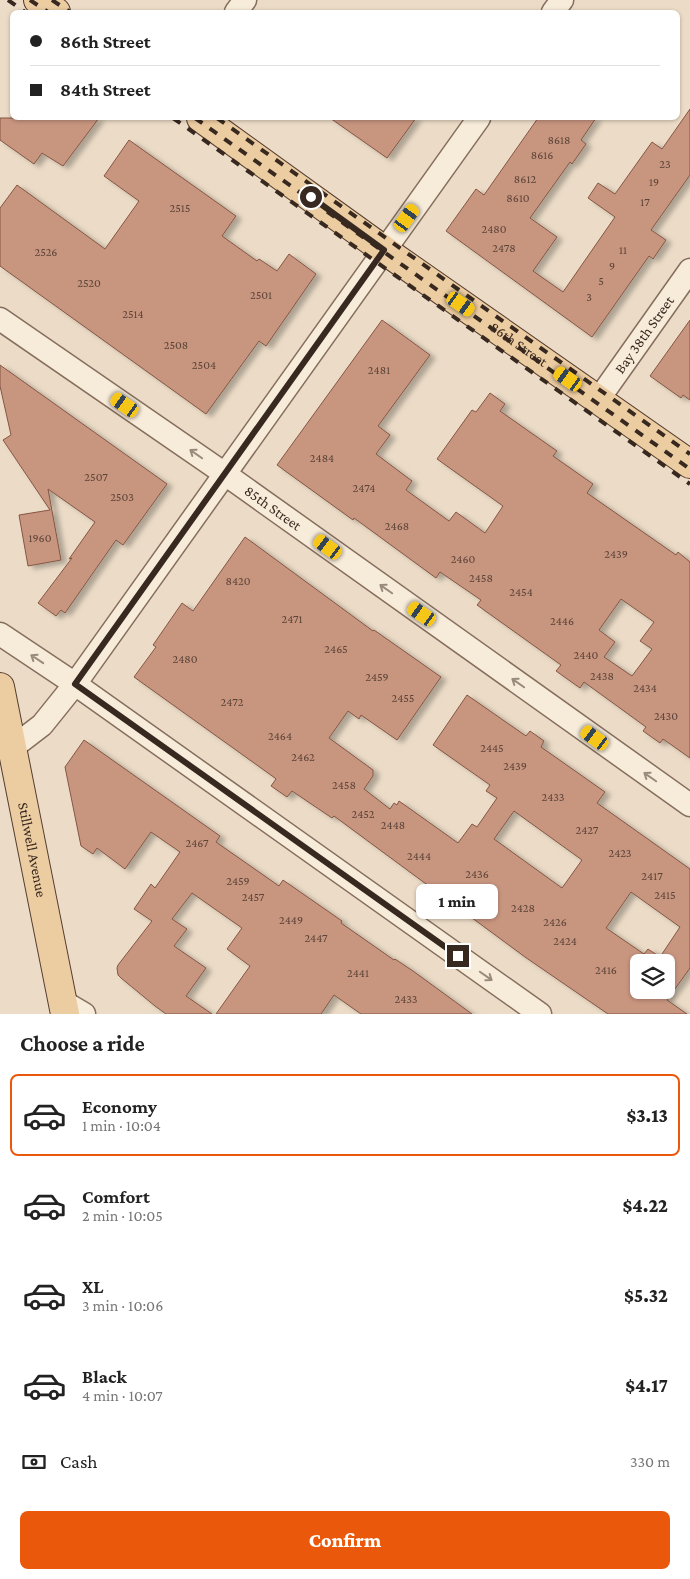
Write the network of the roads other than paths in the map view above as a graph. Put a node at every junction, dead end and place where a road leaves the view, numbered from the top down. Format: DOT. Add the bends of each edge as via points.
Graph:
graph roads {
  1 [pos="38,0"];
  2 [pos="53,10"];
  3 [pos="204,120"];
  4 [pos="478,120"];
  5 [pos="384,250"];
  6 [pos="690,270"];
  7 [pos="0,319"];
  8 [pos="598,400"];
  9 [pos="690,464"];
  10 [pos="225,474"];
  11 [pos="0,634"];
  12 [pos="75,684"];
  13 [pos="0,687"];
  14 [pos="12,748"];
  15 [pos="690,805"];
  16 [pos="70,1010"];
  17 [pos="540,1014"];
  1 -- 2 [label="main road"];
  3 -- 5 [label="main road, 86th Street"];
  4 -- 5 [label="street"];
  5 -- 8 [label="main road, 86th Street"];
  5 -- 10 [label="street"];
  6 -- 8 [label="street, Bay 38th Street"];
  10 -- 7 [label="street, 85th Street, one-way"];
  8 -- 9 [label="main road, 86th Street"];
  10 -- 12 [label="street"];
  15 -- 10 [label="street, 85th Street, one-way"];
  12 -- 11 [label="street, one-way"];
  12 -- 14 [label="street" via="42,725"];
  12 -- 17 [label="street, one-way"];
  13 -- 14 [label="main road, Stillwell Avenue"];
  14 -- 16 [label="main road, Stillwell Avenue"];
}
